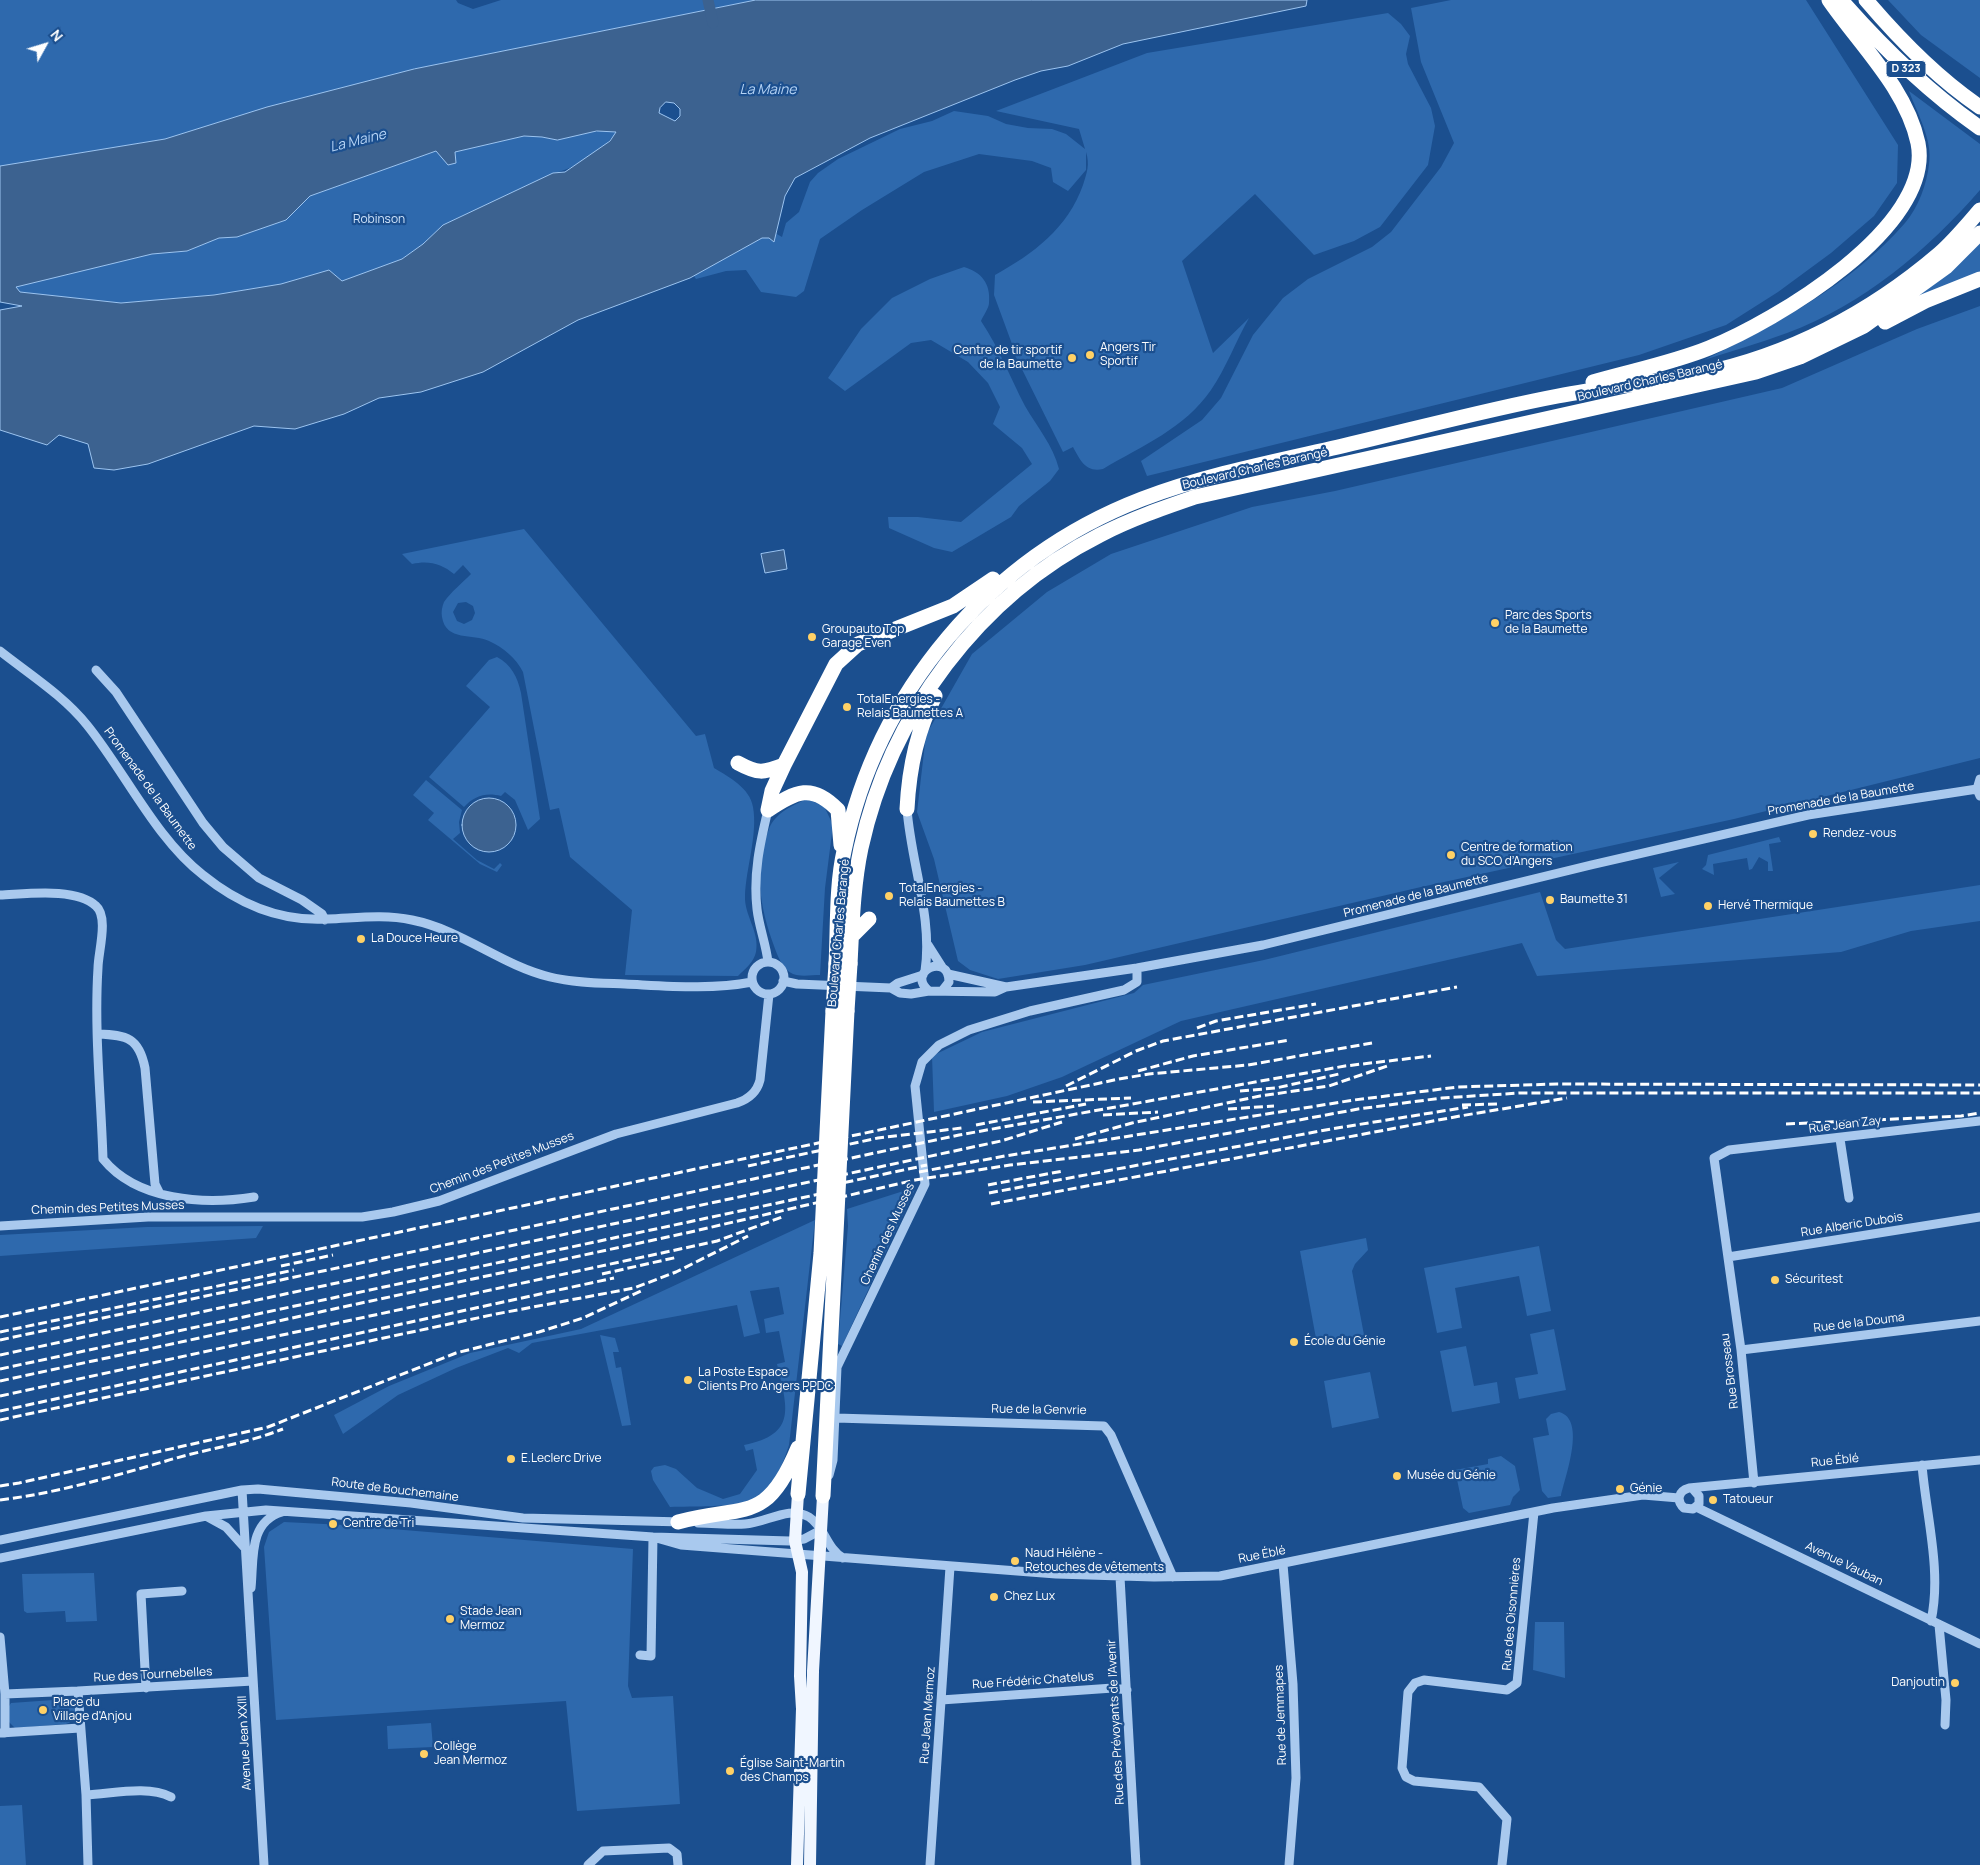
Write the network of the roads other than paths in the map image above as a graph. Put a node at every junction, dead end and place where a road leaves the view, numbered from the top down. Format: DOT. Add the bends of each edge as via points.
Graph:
graph roads {
  1 [pos="1828,0"];
  2 [pos="1841,0"];
  3 [pos="1866,0"];
  4 [pos="1977,104"];
  5 [pos="1980,128"];
  6 [pos="1980,210"];
  7 [pos="1980,233"];
  8 [pos="1980,279"];
  9 [pos="1834,342"];
  10 [pos="1556,396"];
  11 [pos="1006,577"];
  12 [pos="0,651"];
  13 [pos="96,670"];
  14 [pos="942,670"];
  15 [pos="738,763"];
  16 [pos="784,765"];
  17 [pos="1980,779"];
  18 [pos="1979,792"];
  19 [pos="907,809"];
  20 [pos="768,810"];
  21 [pos="843,855"];
  22 [pos="0,895"];
  23 [pos="302,900"];
  24 [pos="303,919"];
  25 [pos="868,919"];
  26 [pos="325,920"];
  27 [pos="851,937"];
  28 [pos="928,945"];
  29 [pos="768,962"];
  30 [pos="843,964"];
  31 [pos="1137,968"];
  32 [pos="945,971"];
  33 [pos="924,973"];
  34 [pos="784,981"];
  35 [pos="752,982"];
  36 [pos="1006,987"];
  37 [pos="891,988"];
  38 [pos="929,991"];
  39 [pos="942,991"];
  40 [pos="769,994"];
  41 [pos="840,1011"];
  42 [pos="98,1034"];
  43 [pos="1980,1120"];
  44 [pos="1840,1139"];
  45 [pos="1714,1158"];
  46 [pos="159,1192"];
  47 [pos="254,1197"];
  48 [pos="1849,1198"];
  49 [pos="1980,1217"];
  50 [pos="0,1226"];
  51 [pos="1728,1257"];
  52 [pos="1980,1321"];
  53 [pos="1741,1350"];
  54 [pos="836,1418"];
  55 [pos="804,1433"];
  56 [pos="1980,1460"];
  57 [pos="1922,1465"];
  58 [pos="1754,1483"];
  59 [pos="1693,1489"];
  60 [pos="242,1490"];
  61 [pos="798,1494"];
  62 [pos="823,1496"];
  63 [pos="1679,1498"];
  64 [pos="1696,1507"];
  65 [pos="286,1510"];
  66 [pos="242,1512"];
  67 [pos="1534,1512"];
  68 [pos="793,1513"];
  69 [pos="206,1516"];
  70 [pos="678,1522"];
  71 [pos="821,1530"];
  72 [pos="653,1537"];
  73 [pos="0,1540"];
  74 [pos="796,1541"];
  75 [pos="244,1547"];
  76 [pos="798,1556"];
  77 [pos="0,1558"];
  78 [pos="820,1558"];
  79 [pos="845,1560"];
  80 [pos="1283,1564"];
  81 [pos="950,1567"];
  82 [pos="1120,1577"];
  83 [pos="1173,1577"];
  84 [pos="182,1591"];
  85 [pos="249,1619"];
  86 [pos="1935,1623"];
  87 [pos="0,1637"];
  88 [pos="1980,1644"];
  89 [pos="640,1655"];
  90 [pos="254,1681"];
  91 [pos="146,1688"];
  92 [pos="1127,1690"];
  93 [pos="78,1691"];
  94 [pos="5,1694"];
  95 [pos="941,1700"];
  96 [pos="1945,1725"];
  97 [pos="80,1728"];
  98 [pos="2,1733"];
  99 [pos="86,1795"];
  100 [pos="171,1797"];
  101 [pos="88,1865"];
  102 [pos="264,1865"];
  103 [pos="588,1865"];
  104 [pos="678,1865"];
  105 [pos="797,1865"];
  106 [pos="810,1865"];
  107 [pos="930,1865"];
  108 [pos="1136,1865"];
  109 [pos="1289,1865"];
  110 [pos="1502,1865"];
  1 -- 10 [label="highway" via="1894,87 1913,126 1918,164 1915,182 1900,211 1883,233 1839,271 1785,308 1730,338 1708,349"];
  2 -- 5 [label="highway, D 323" via="1909,72"];
  3 -- 4 [label="highway, D 323" via="1914,52"];
  6 -- 10 [label="highway, Boulevard Charles Barangé" via="1941,252 1873,303 1820,334 1774,352 1698,374"];
  7 -- 9 [label="highway" via="1946,267 1910,295"];
  8 -- 9 [label="highway" via="1926,301 1853,340"];
  9 -- 14 [label="highway, Boulevard Charles Barangé" via="1756,372 1252,483 1155,511 1100,535 1020,586 964,641"];
  10 -- 11 [label="highway, Boulevard Charles Barangé" via="1246,468 1170,489 1091,522"];
  11 -- 16 [label="highway" via="992,579 952,606 858,644 836,664"];
  11 -- 21 [label="highway, Boulevard Charles Barangé" via="947,638 898,708 875,751"];
  12 -- 24 [label="street, Promenade de la Baumette" via="86,724 176,850 200,874 227,894 254,907 277,916"];
  13 -- 23 [label="street, Promenade de la Baumette" via="116,692 212,835 259,878"];
  14 -- 19 [label="highway" via="937,693 915,745"];
  14 -- 27 [label="highway, Boulevard Charles Barangé" via="892,754 870,810 860,850"];
  15 -- 16 [label="highway" via="754,772 766,772"];
  16 -- 20 [label="highway" via="772,791"];
  17 -- 18 [label="street"];
  18 -- 31 [label="street, Promenade de la Baumette" via="1808,815 1263,945"];
  19 -- 28 [label="street"];
  20 -- 21 [label="highway" via="797,793 819,794 838,810"];
  20 -- 29 [label="street" via="758,851 756,883 757,911"];
  21 -- 30 [label="highway, Boulevard Charles Barangé"];
  22 -- 42 [label="street" via="62,894 82,898 101,911 96,994"];
  23 -- 24 [label="street"];
  23 -- 26 [label="street, Promenade de la Baumette" via="322,914"];
  24 -- 26 [label="street, Promenade de la Baumette"];
  25 -- 27 [label="highway"];
  26 -- 35 [label="street, Promenade de la Baumette" via="396,917 428,924 550,977 677,986"];
  27 -- 30 [label="highway, Boulevard Charles Barangé"];
  28 -- 32 [label="street"];
  28 -- 33 [label="street"];
  29 -- 34 [label="street" via="779,966"];
  29 -- 35 [label="street" via="756,968"];
  30 -- 41 [label="highway, Boulevard Charles Barangé, bridge"];
  31 -- 36 [label="street, Promenade de la Baumette"];
  31 -- 54 [label="street, Chemin des Musses" via="1137,982 1124,990 1030,1011 969,1030 939,1045 922,1062 916,1086 925,1184 838,1367"];
  32 -- 33 [label="street, Promenade de la Baumette" via="934,966"];
  32 -- 36 [label="street, Promenade de la Baumette"];
  32 -- 39 [label="street" via="949,982"];
  33 -- 37 [label="street, Promenade de la Baumette"];
  33 -- 38 [label="street" via="923,984"];
  34 -- 37 [label="street, Promenade de la Baumette"];
  34 -- 40 [label="street" via="778,990"];
  35 -- 40 [label="street" via="758,990"];
  36 -- 39 [label="street, Promenade de la Baumette" via="994,992"];
  37 -- 38 [label="street, Promenade de la Baumette" via="911,994"];
  38 -- 39 [label="street, Promenade de la Baumette"];
  40 -- 50 [label="street, Chemin des Petites Musses" via="760,1080 748,1098 616,1134 439,1201 362,1217 148,1218"];
  41 -- 55 [label="highway, Boulevard Charles Barangé"];
  41 -- 62 [label="highway, Boulevard Charles Barangé" via="838,1230"];
  42 -- 46 [label="street" via="103,1159 122,1178"];
  42 -- 46 [label="street" via="114,1035 136,1043 142,1051 155,1184"];
  43 -- 44 [label="street, Rue Jean Zay"];
  44 -- 45 [label="street, Rue Jean Zay" via="1728,1150"];
  44 -- 48 [label="street"];
  45 -- 51 [label="street, Rue Brosseau"];
  46 -- 47 [label="street" via="168,1197 188,1199 238,1200"];
  49 -- 51 [label="street, Rue Alberic Dubois"];
  51 -- 53 [label="street, Rue Brosseau"];
  52 -- 53 [label="street, Rue de la Douma"];
  53 -- 58 [label="street, Rue Brosseau"];
  54 -- 62 [label="street, Boulevard Charles Barangé" via="833,1460"];
  54 -- 83 [label="street, Rue de la Genvrie" via="1104,1426 1111,1435"];
  55 -- 61 [label="highway, Boulevard Charles Barangé"];
  55 -- 70 [label="highway" via="780,1486 761,1504 740,1512"];
  56 -- 57 [label="street, Rue Éblé"];
  57 -- 58 [label="street, Rue Éblé"];
  57 -- 86 [label="street" via="1934,1576"];
  58 -- 59 [label="street, Rue Éblé"];
  59 -- 63 [label="street" via="1683,1490"];
  59 -- 64 [label="street" via="1700,1498"];
  60 -- 66 [label="street, Avenue Jean XXIII"];
  60 -- 70 [label="street, Route de Bouchemaine" via="326,1495 526,1518"];
  60 -- 73 [label="street, Route de Bouchemaine"];
  61 -- 68 [label="main road, Boulevard Charles Barangé"];
  62 -- 71 [label="main road, Boulevard Charles Barangé"];
  63 -- 64 [label="street" via="1684,1508"];
  63 -- 67 [label="street, Rue Éblé" via="1642,1495"];
  64 -- 86 [label="street, Avenue Vauban"];
  65 -- 66 [label="street, Route de Bouchemaine"];
  65 -- 72 [label="street, Route de Bouchemaine"];
  65 -- 85 [label="street, Avenue Jean XXIII" via="270,1517 257,1533"];
  66 -- 69 [label="street, Route de Bouchemaine"];
  66 -- 75 [label="street, Avenue Jean XXIII"];
  67 -- 80 [label="street, Rue Éblé"];
  67 -- 110 [label="street, Rue des Oisonnières" via="1517,1683 1507,1690 1419,1681 1408,1692 1406,1711 1402,1768 1406,1777 1414,1781 1479,1788 1507,1819"];
  68 -- 70 [label="street, Route de Bouchemaine" via="745,1524"];
  68 -- 71 [label="street" via="812,1519"];
  68 -- 74 [label="main road, Boulevard Charles Barangé"];
  69 -- 75 [label="street" via="226,1527"];
  69 -- 77 [label="street, Route de Bouchemaine"];
  71 -- 74 [label="street, Route de Bouchemaine"];
  71 -- 78 [label="main road, Boulevard Charles Barangé"];
  71 -- 79 [label="street" via="830,1547"];
  72 -- 74 [label="street, Route de Bouchemaine"];
  72 -- 76 [label="street, Route de Bouchemaine" via="681,1545"];
  72 -- 89 [label="street" via="652,1656"];
  74 -- 76 [label="main road, Boulevard Charles Barangé"];
  75 -- 85 [label="street, Avenue Jean XXIII"];
  76 -- 78 [label="street, Rue Éblé"];
  76 -- 105 [label="main road, Boulevard Charles Barangé" via="802,1582 802,1709"];
  78 -- 79 [label="street, Rue Éblé"];
  78 -- 106 [label="main road, Boulevard Charles Barangé" via="813,1671"];
  79 -- 81 [label="street, Rue Éblé"];
  80 -- 83 [label="street, Rue Éblé" via="1220,1576"];
  80 -- 109 [label="street, Rue de Jemmapes" via="1294,1684 1296,1778"];
  81 -- 82 [label="street, Rue Éblé"];
  81 -- 95 [label="street, Rue Jean Mermoz"];
  82 -- 83 [label="street, Rue Éblé"];
  82 -- 92 [label="street, Rue des Prévoyants de l'Avenir"];
  84 -- 91 [label="street" via="141,1594"];
  85 -- 90 [label="street, Avenue Jean XXIII"];
  86 -- 88 [label="street, Avenue Vauban"];
  86 -- 96 [label="street" via="1946,1700"];
  87 -- 94 [label="street"];
  90 -- 91 [label="street, Rue des Tournebelles"];
  90 -- 102 [label="street, Avenue Jean XXIII"];
  91 -- 93 [label="street, Rue des Tournebelles"];
  92 -- 95 [label="street, Rue Frédéric Chatelus" via="1113,1688"];
  92 -- 108 [label="street, Rue des Prévoyants de l'Avenir"];
  93 -- 94 [label="street"];
  93 -- 97 [label="street, Rue des Tournebelles"];
  94 -- 98 [label="street"];
  95 -- 107 [label="street, Rue Jean Mermoz"];
  97 -- 98 [label="street"];
  97 -- 99 [label="street, Rue des Tournebelles"];
  99 -- 100 [label="street" via="146,1791"];
  99 -- 101 [label="street, Rue des Tournebelles"];
  103 -- 104 [label="street" via="603,1851 669,1848 677,1854"];
}
